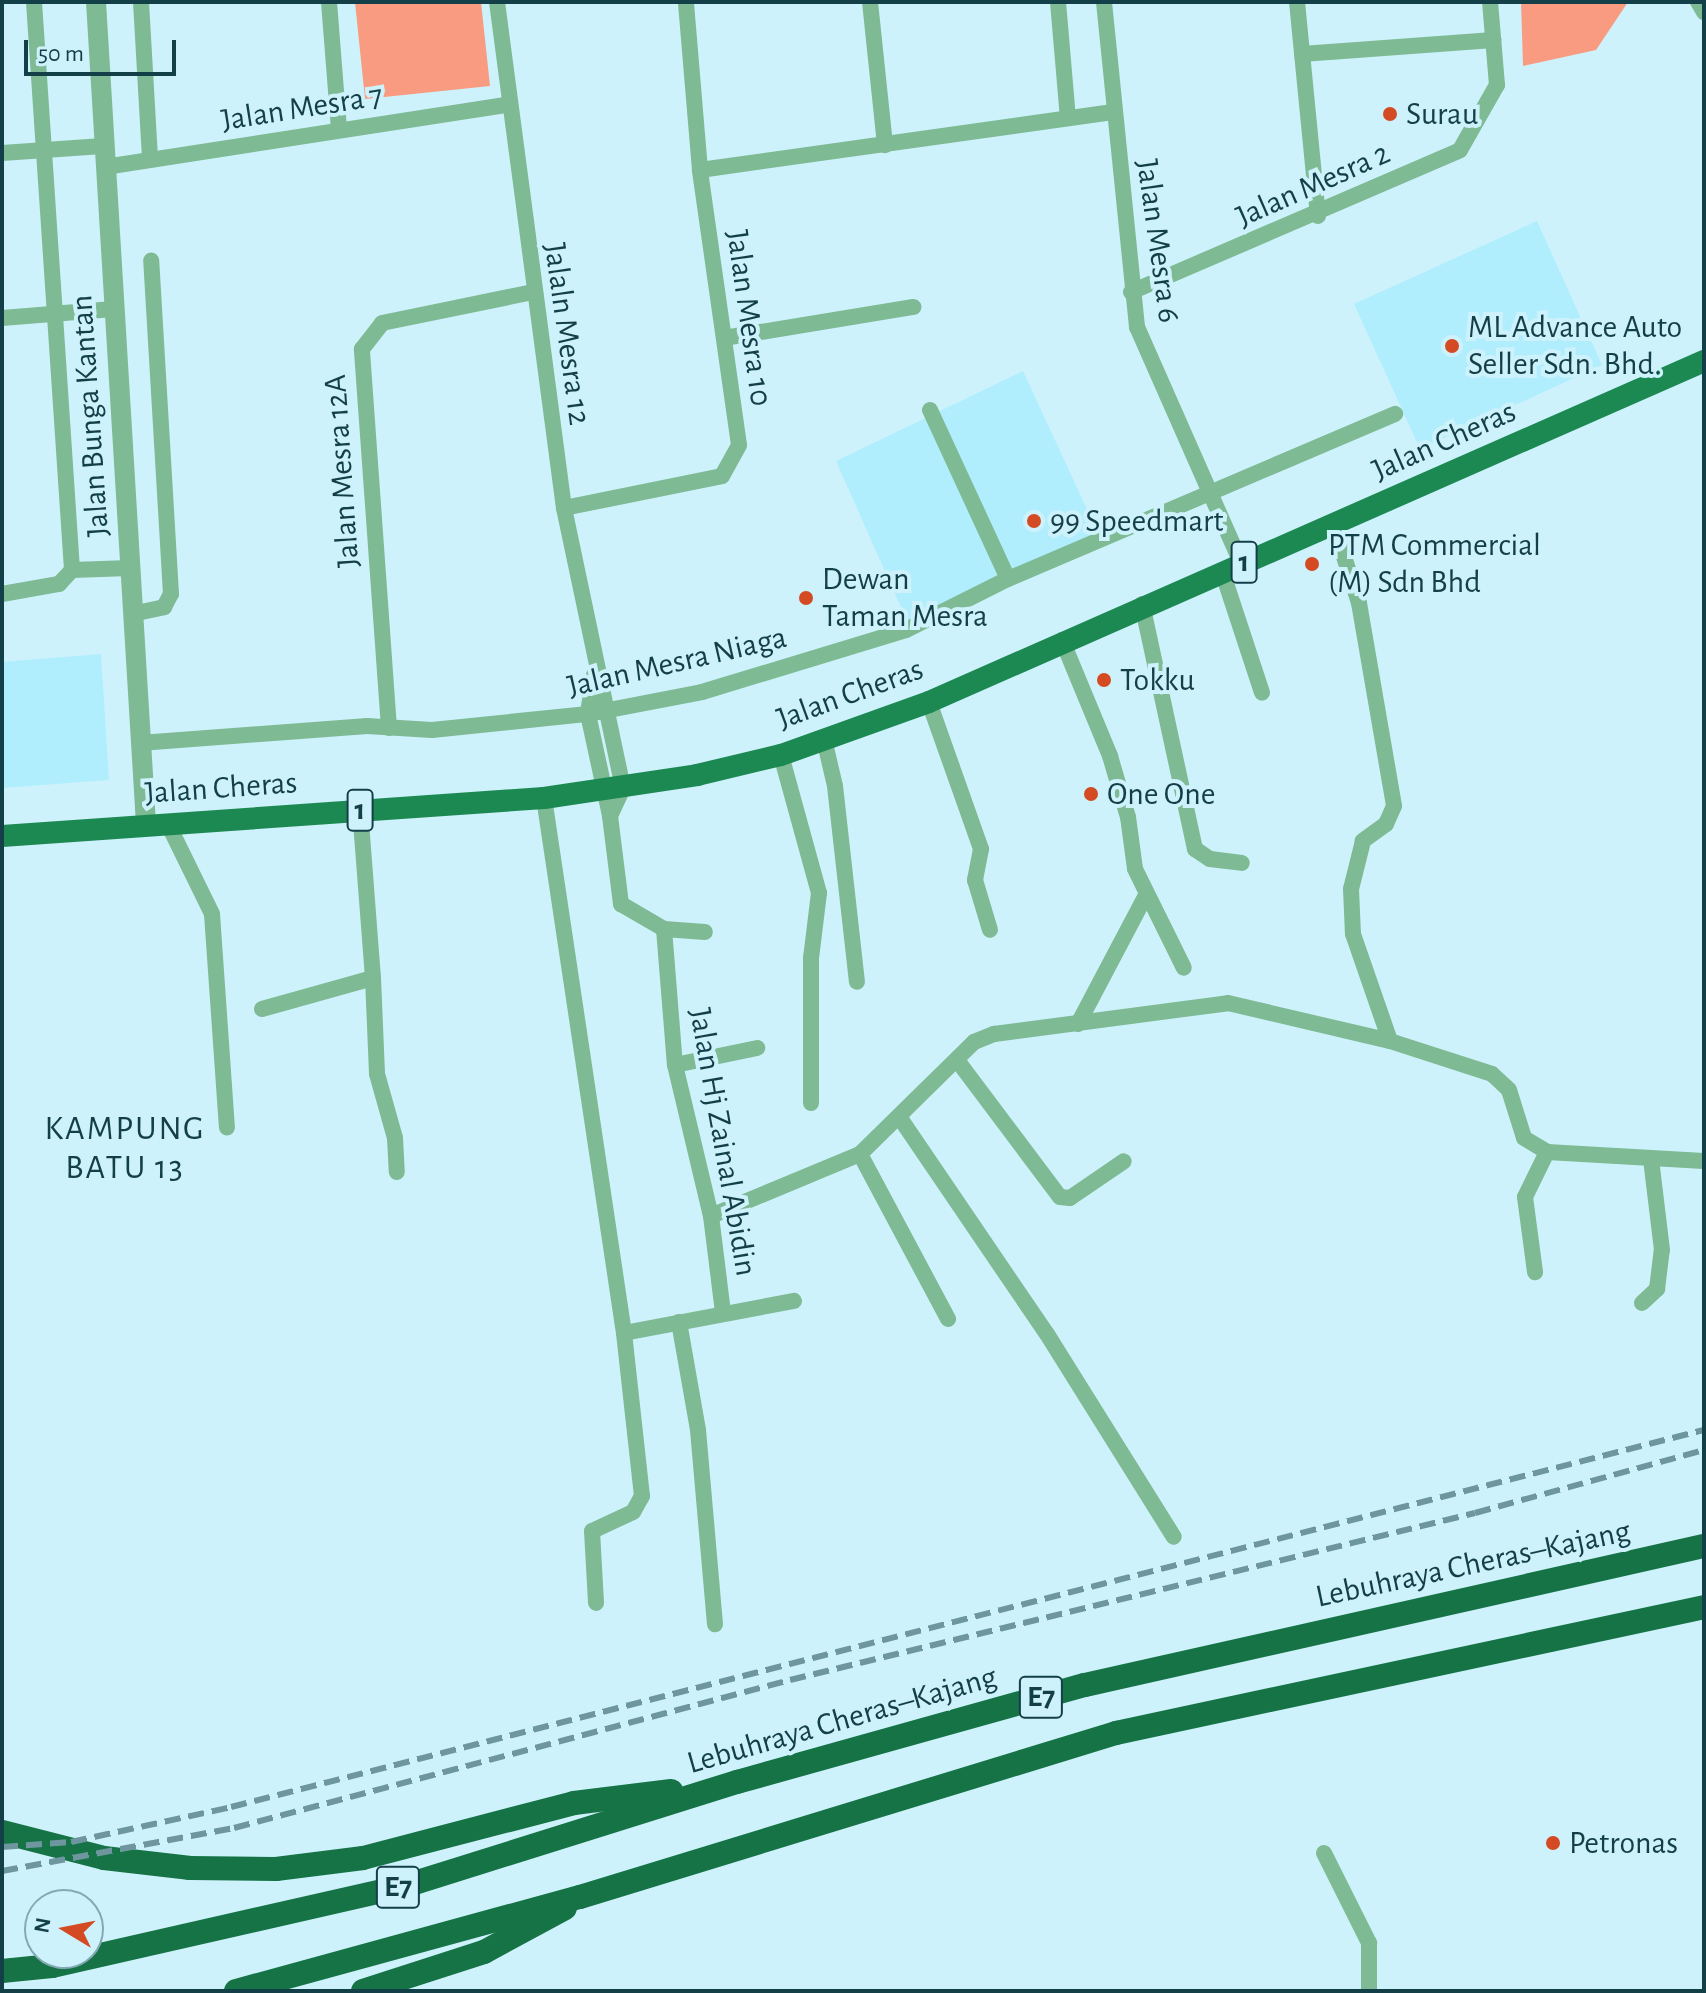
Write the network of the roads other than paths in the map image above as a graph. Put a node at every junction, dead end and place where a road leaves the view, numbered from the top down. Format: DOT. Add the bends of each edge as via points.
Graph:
graph roads {
  1 [pos="34,2"];
  2 [pos="96,2"];
  3 [pos="141,2"];
  4 [pos="329,2"];
  5 [pos="497,2"];
  6 [pos="686,2"];
  7 [pos="870,2"];
  8 [pos="1058,2"];
  9 [pos="1104,2"];
  10 [pos="1297,2"];
  11 [pos="1490,2"];
  12 [pos="1698,2"];
  13 [pos="1704,12"];
  14 [pos="1493,40"];
  15 [pos="1302,54"];
  16 [pos="507,105"];
  17 [pos="1113,112"];
  18 [pos="1068,118"];
  19 [pos="339,130"];
  20 [pos="885,145"];
  21 [pos="44,150"];
  22 [pos="2,153"];
  23 [pos="104,157"];
  24 [pos="150,160"];
  25 [pos="700,170"];
  26 [pos="1318,216"];
  27 [pos="151,261"];
  28 [pos="533,292"];
  29 [pos="1131,292"];
  30 [pos="913,307"];
  31 [pos="114,309"];
  32 [pos="55,315"];
  33 [pos="2,318"];
  34 [pos="724,338"];
  35 [pos="1704,361"];
  36 [pos="930,410"];
  37 [pos="1395,414"];
  38 [pos="1210,496"];
  39 [pos="564,508"];
  40 [pos="1334,526"];
  41 [pos="1232,567"];
  42 [pos="130,568"];
  43 [pos="72,570"];
  44 [pos="1008,579"];
  45 [pos="2,594"];
  46 [pos="1142,604"];
  47 [pos="132,614"];
  48 [pos="1062,640"];
  49 [pos="595,672"];
  50 [pos="1262,693"];
  51 [pos="929,702"];
  52 [pos="610,710"];
  53 [pos="588,714"];
  54 [pos="389,728"];
  55 [pos="824,739"];
  56 [pos="140,743"];
  57 [pos="781,755"];
  58 [pos="612,789"];
  59 [pos="544,798"];
  60 [pos="360,810"];
  61 [pos="168,824"];
  62 [pos="146,825"];
  63 [pos="2,836"];
  64 [pos="1242,863"];
  65 [pos="1145,897"];
  66 [pos="664,929"];
  67 [pos="990,930"];
  68 [pos="705,932"];
  69 [pos="1184,968"];
  70 [pos="373,978"];
  71 [pos="857,982"];
  72 [pos="262,1009"];
  73 [pos="1078,1024"];
  74 [pos="1390,1041"];
  75 [pos="757,1048"];
  76 [pos="957,1060"];
  77 [pos="675,1065"];
  78 [pos="811,1103"];
  79 [pos="900,1118"];
  80 [pos="227,1127"];
  81 [pos="1547,1152"];
  82 [pos="860,1154"];
  83 [pos="1651,1159"];
  84 [pos="1124,1161"];
  85 [pos="1704,1161"];
  86 [pos="397,1172"];
  87 [pos="711,1216"];
  88 [pos="1535,1272"];
  89 [pos="794,1301"];
  90 [pos="1642,1303"];
  91 [pos="723,1313"];
  92 [pos="948,1319"];
  93 [pos="679,1322"];
  94 [pos="624,1333"];
  95 [pos="1174,1537"];
  96 [pos="1704,1546"];
  97 [pos="596,1603"];
  98 [pos="1704,1607"];
  99 [pos="715,1624"];
  100 [pos="737,1782"];
  101 [pos="2,1832"];
  102 [pos="1324,1853"];
  103 [pos="580,1897"];
  104 [pos="2,1971"];
  105 [pos="236,1991"];
  106 [pos="363,1991"];
  107 [pos="1369,1991"];
  1 -- 21 [label="street"];
  2 -- 23 [label="street, Jalan Bunga Kantan"];
  3 -- 24 [label="street"];
  4 -- 19 [label="street"];
  5 -- 16 [label="street, Jalaln Mesra 12"];
  6 -- 25 [label="street, Jalan Mesra 10"];
  7 -- 20 [label="street"];
  8 -- 18 [label="street"];
  9 -- 17 [label="street, Jalan Mesra 6"];
  10 -- 15 [label="street"];
  11 -- 14 [label="street, Jalan Mesra 2"];
  12 -- 13 [label="street"];
  14 -- 15 [label="street"];
  14 -- 26 [label="street, Jalan Mesra 2" via="1497,85 1460,150"];
  15 -- 26 [label="street"];
  16 -- 19 [label="street, Jalan Mesra 7"];
  16 -- 28 [label="street, Jalaln Mesra 12"];
  17 -- 18 [label="street"];
  17 -- 29 [label="street, Jalan Mesra 6"];
  18 -- 20 [label="street"];
  19 -- 24 [label="street, Jalan Mesra 7"];
  20 -- 25 [label="street"];
  21 -- 22 [label="street, Jalan Mesra 7"];
  21 -- 23 [label="street, Jalan Mesra 7"];
  21 -- 32 [label="street"];
  23 -- 24 [label="street, Jalan Mesra 7"];
  23 -- 31 [label="street, Jalan Bunga Kantan"];
  25 -- 34 [label="street, Jalan Mesra 10"];
  26 -- 29 [label="street, Jalan Mesra 2"];
  27 -- 47 [label="street" via="171,594 164,607"];
  28 -- 39 [label="street, Jalaln Mesra 12"];
  28 -- 54 [label="street, Jalan Mesra 12A" via="382,323 362,349"];
  29 -- 38 [label="street, Jalan Mesra 6" via="1137,327"];
  30 -- 34 [label="street"];
  31 -- 32 [label="street"];
  31 -- 42 [label="street, Jalan Bunga Kantan"];
  32 -- 33 [label="street"];
  32 -- 43 [label="street"];
  34 -- 39 [label="street, Jalan Mesra 10" via="739,445 722,476"];
  35 -- 40 [label="main road, Jalan Cheras / 1"];
  36 -- 44 [label="street"];
  37 -- 38 [label="street, Jalan Mesra Niaga"];
  38 -- 41 [label="street, Jalan Mesra 6"];
  38 -- 44 [label="street, Jalan Mesra Niaga"];
  39 -- 49 [label="street, Jalaln Mesra 12"];
  40 -- 41 [label="main road, Jalan Cheras / 1"];
  40 -- 74 [label="street" via="1359,603 1394,806 1386,824 1363,841 1351,889 1353,934"];
  41 -- 46 [label="main road, Jalan Cheras / 1"];
  41 -- 50 [label="street, Jalan Mesra 6"];
  42 -- 43 [label="street"];
  42 -- 47 [label="street, Jalan Bunga Kantan"];
  43 -- 45 [label="street" via="59,584"];
  44 -- 52 [label="street, Jalan Mesra Niaga" via="906,630 851,649 702,692"];
  46 -- 48 [label="main road, Jalan Cheras / 1"];
  46 -- 64 [label="street" via="1195,849 1210,859"];
  47 -- 56 [label="street, Jalan Bunga Kantan"];
  48 -- 51 [label="main road, Jalan Cheras / 1"];
  48 -- 65 [label="street" via="1110,756"];
  49 -- 52 [label="street"];
  49 -- 53 [label="street"];
  51 -- 55 [label="main road, Jalan Cheras / 1"];
  51 -- 67 [label="street" via="981,849 975,880"];
  52 -- 53 [label="street, Jalan Mesra Niaga"];
  52 -- 58 [label="street"];
  53 -- 54 [label="street, Jalan Mesra Niaga" via="432,730"];
  53 -- 58 [label="street"];
  54 -- 56 [label="street, Jalan Mesra Niaga"];
  55 -- 57 [label="main road, Jalan Cheras / 1"];
  55 -- 71 [label="street" via="835,786"];
  56 -- 62 [label="street, Jalan Bunga Kantan"];
  57 -- 58 [label="main road, Jalan Cheras / 1"];
  57 -- 78 [label="street" via="819,893 811,958"];
  58 -- 59 [label="main road, Jalan Cheras / 1"];
  58 -- 66 [label="street" via="610,816 621,904"];
  59 -- 60 [label="main road, Jalan Cheras / 1"];
  59 -- 94 [label="street"];
  60 -- 61 [label="main road, Jalan Cheras / 1"];
  60 -- 70 [label="street"];
  61 -- 62 [label="main road, Jalan Cheras / 1"];
  61 -- 80 [label="street" via="212,914"];
  62 -- 63 [label="main road, Jalan Cheras / 1"];
  65 -- 69 [label="street"];
  65 -- 73 [label="street"];
  66 -- 68 [label="street"];
  66 -- 77 [label="street, Jalan Hj Zainal Abidin"];
  70 -- 72 [label="street"];
  70 -- 86 [label="street" via="377,1074 395,1138"];
  73 -- 74 [label="street" via="1228,1003"];
  73 -- 76 [label="street" via="994,1034 974,1042"];
  74 -- 81 [label="street" via="1492,1074 1509,1090 1524,1138"];
  75 -- 77 [label="street"];
  76 -- 79 [label="street"];
  76 -- 84 [label="street" via="1060,1197 1070,1198"];
  77 -- 87 [label="street, Jalan Hj Zainal Abidin"];
  79 -- 82 [label="street"];
  79 -- 95 [label="street" via="1047,1334"];
  81 -- 83 [label="street"];
  81 -- 88 [label="street" via="1525,1197"];
  82 -- 87 [label="street"];
  82 -- 92 [label="street"];
  83 -- 85 [label="street"];
  83 -- 90 [label="street" via="1662,1250 1657,1289"];
  87 -- 91 [label="street, Jalan Hj Zainal Abidin"];
  89 -- 91 [label="street"];
  91 -- 93 [label="street"];
  93 -- 94 [label="street"];
  93 -- 99 [label="street" via="698,1430 697,1469"];
  94 -- 97 [label="street" via="642,1496 633,1512 592,1531"];
  96 -- 100 [label="highway, Lebuhraya Cheras–Kajang / E7" via="1085,1685"];
  98 -- 103 [label="highway, E7" via="1116,1733"];
  100 -- 101 [label="highway" via="574,1803 363,1858 276,1869 190,1868 104,1858"];
  100 -- 104 [label="highway, Lebuhraya Cheras–Kajang / E7" via="408,1885 52,1966"];
  102 -- 107 [label="street" via="1369,1943"];
  103 -- 105 [label="highway, E7"];
  103 -- 106 [label="highway" via="531,1930 484,1952"];
}
